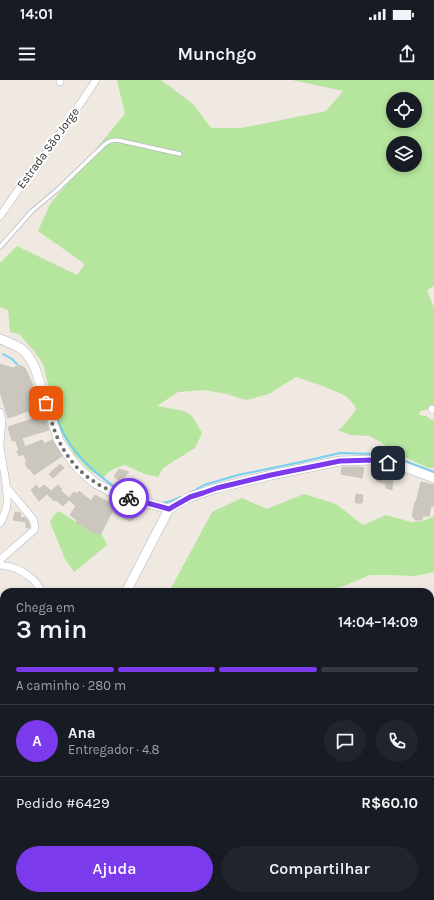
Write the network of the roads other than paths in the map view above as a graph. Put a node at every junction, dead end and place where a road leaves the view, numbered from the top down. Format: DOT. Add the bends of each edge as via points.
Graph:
graph roads {
  1 [pos="96,80"];
  2 [pos="180,154"];
  3 [pos="0,216"];
  4 [pos="0,247"];
  5 [pos="1,342"];
  6 [pos="0,412"];
  7 [pos="0,442"];
  8 [pos="0,446"];
  9 [pos="434,478"];
  10 [pos="7,488"];
  11 [pos="169,509"];
  12 [pos="0,524"];
  13 [pos="0,560"];
  14 [pos="0,564"];
  15 [pos="39,588"];
  16 [pos="128,588"];
  1 -- 3 [label="street, Estrada São Jorge"];
  2 -- 4 [label="lane" via="117,140 110,141 32,211"];
  5 -- 11 [label="street" via="17,346 28,354 59,441 79,469 95,483 112,492"];
  6 -- 7 [label="street"];
  8 -- 10 [label="street"];
  9 -- 11 [label="street" via="402,466 375,460 340,461 217,488 190,497"];
  10 -- 12 [label="street" via="7,504"];
  10 -- 13 [label="street" via="33,519 35,527"];
  11 -- 16 [label="street"];
  14 -- 15 [label="street" via="31,577"];
}
